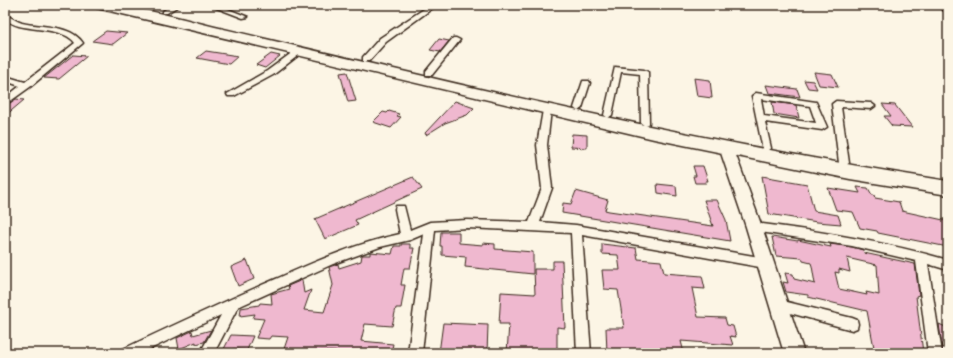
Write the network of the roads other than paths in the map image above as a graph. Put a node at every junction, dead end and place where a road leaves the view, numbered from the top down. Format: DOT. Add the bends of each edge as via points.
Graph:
graph roads {
  1 [pos="101,5"];
  2 [pos="134,5"];
  3 [pos="212,5"];
  4 [pos="434,5"];
  5 [pos="944,5"];
  6 [pos="171,9"];
  7 [pos="945,10"];
  8 [pos="5,17"];
  9 [pos="245,17"];
  10 [pos="456,40"];
  11 [pos="300,51"];
  12 [pos="366,59"];
  13 [pos="429,73"];
  14 [pos="5,78"];
  15 [pos="586,83"];
  16 [pos="28,85"];
  17 [pos="231,94"];
  18 [pos="5,102"];
  19 [pos="871,106"];
  20 [pos="578,108"];
  21 [pos="547,110"];
  22 [pos="608,115"];
  23 [pos="760,118"];
  24 [pos="645,123"];
  25 [pos="766,148"];
  26 [pos="727,150"];
  27 [pos="844,163"];
  28 [pos="948,178"];
  29 [pos="948,188"];
  30 [pos="400,209"];
  31 [pos="430,226"];
  32 [pos="533,226"];
  33 [pos="754,227"];
  34 [pos="576,229"];
  35 [pos="406,237"];
  36 [pos="921,257"];
  37 [pos="765,262"];
  38 [pos="948,265"];
  39 [pos="234,303"];
  40 [pos="779,305"];
  41 [pos="852,324"];
  42 [pos="128,353"];
  43 [pos="207,353"];
  44 [pos="415,353"];
  45 [pos="584,353"];
  46 [pos="794,353"];
  47 [pos="935,353"];
  1 -- 11 [label="highway"];
  2 -- 6 [label="highway"];
  3 -- 9 [label="street"];
  4 -- 12 [label="street" via="383,40"];
  5 -- 7 [label="lane"];
  6 -- 12 [label="highway"];
  8 -- 16 [label="street" via="20,25 66,33 79,41 74,48"];
  10 -- 13 [label="street"];
  11 -- 17 [label="street"];
  11 -- 21 [label="highway"];
  12 -- 13 [label="highway"];
  13 -- 20 [label="highway"];
  14 -- 16 [label="street"];
  15 -- 20 [label="street"];
  16 -- 18 [label="street"];
  19 -- 27 [label="street" via="836,104"];
  20 -- 22 [label="highway"];
  21 -- 26 [label="highway"];
  21 -- 32 [label="street" via="542,145 548,188"];
  22 -- 24 [label="highway"];
  22 -- 24 [label="street" via="618,69 644,72"];
  23 -- 23 [label="street" via="756,96 813,104 822,127"];
  23 -- 25 [label="street"];
  24 -- 25 [label="highway"];
  25 -- 27 [label="highway"];
  26 -- 29 [label="highway" via="841,172"];
  26 -- 33 [label="street"];
  27 -- 28 [label="highway"];
  30 -- 35 [label="street"];
  31 -- 32 [label="street"];
  31 -- 35 [label="street"];
  31 -- 44 [label="street"];
  32 -- 34 [label="street"];
  33 -- 36 [label="street" via="830,238"];
  33 -- 37 [label="street"];
  34 -- 37 [label="street"];
  34 -- 45 [label="street"];
  35 -- 39 [label="street" via="379,243 329,261"];
  36 -- 38 [label="street"];
  36 -- 47 [label="street"];
  37 -- 40 [label="street"];
  39 -- 42 [label="street"];
  39 -- 43 [label="street"];
  40 -- 41 [label="street"];
  40 -- 46 [label="street"];
}
